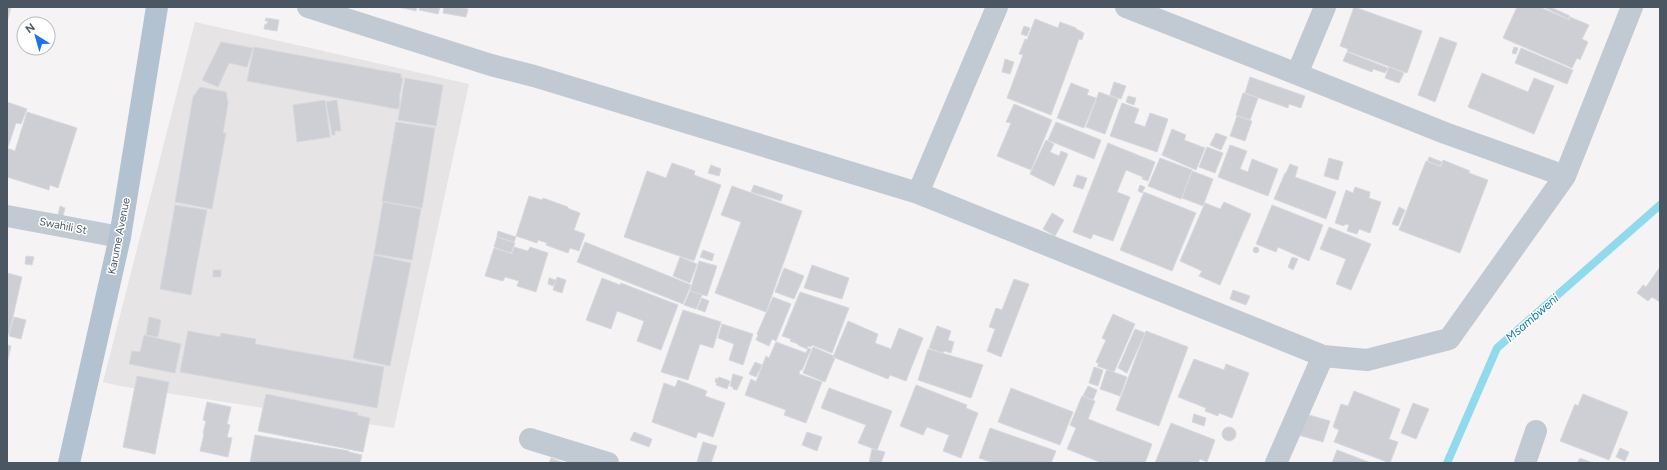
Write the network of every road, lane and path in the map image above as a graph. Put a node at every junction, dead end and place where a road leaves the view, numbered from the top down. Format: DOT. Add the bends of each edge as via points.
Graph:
graph roads {
  1 [pos="157,7"];
  2 [pos="308,7"];
  3 [pos="997,7"];
  4 [pos="1126,7"];
  5 [pos="1325,7"];
  6 [pos="1632,7"];
  7 [pos="1297,74"];
  8 [pos="1565,176"];
  9 [pos="918,193"];
  10 [pos="7,216"];
  11 [pos="120,237"];
  12 [pos="1323,356"];
  13 [pos="1536,431"];
  14 [pos="530,439"];
  15 [pos="69,463"];
  16 [pos="608,463"];
  17 [pos="1276,463"];
  18 [pos="1525,463"];
  1 -- 11 [label="main road, Karume Avenue"];
  2 -- 9 [label="street" via="491,65"];
  3 -- 9 [label="street"];
  4 -- 7 [label="street"];
  5 -- 7 [label="street"];
  6 -- 8 [label="street"];
  7 -- 8 [label="street" via="1445,133"];
  8 -- 12 [label="street" via="1449,339 1367,360"];
  9 -- 12 [label="street"];
  10 -- 11 [label="street, Swahili St"];
  11 -- 15 [label="main road, Karume Avenue"];
  12 -- 17 [label="street"];
  13 -- 18 [label="street"];
  14 -- 16 [label="street"];
}
